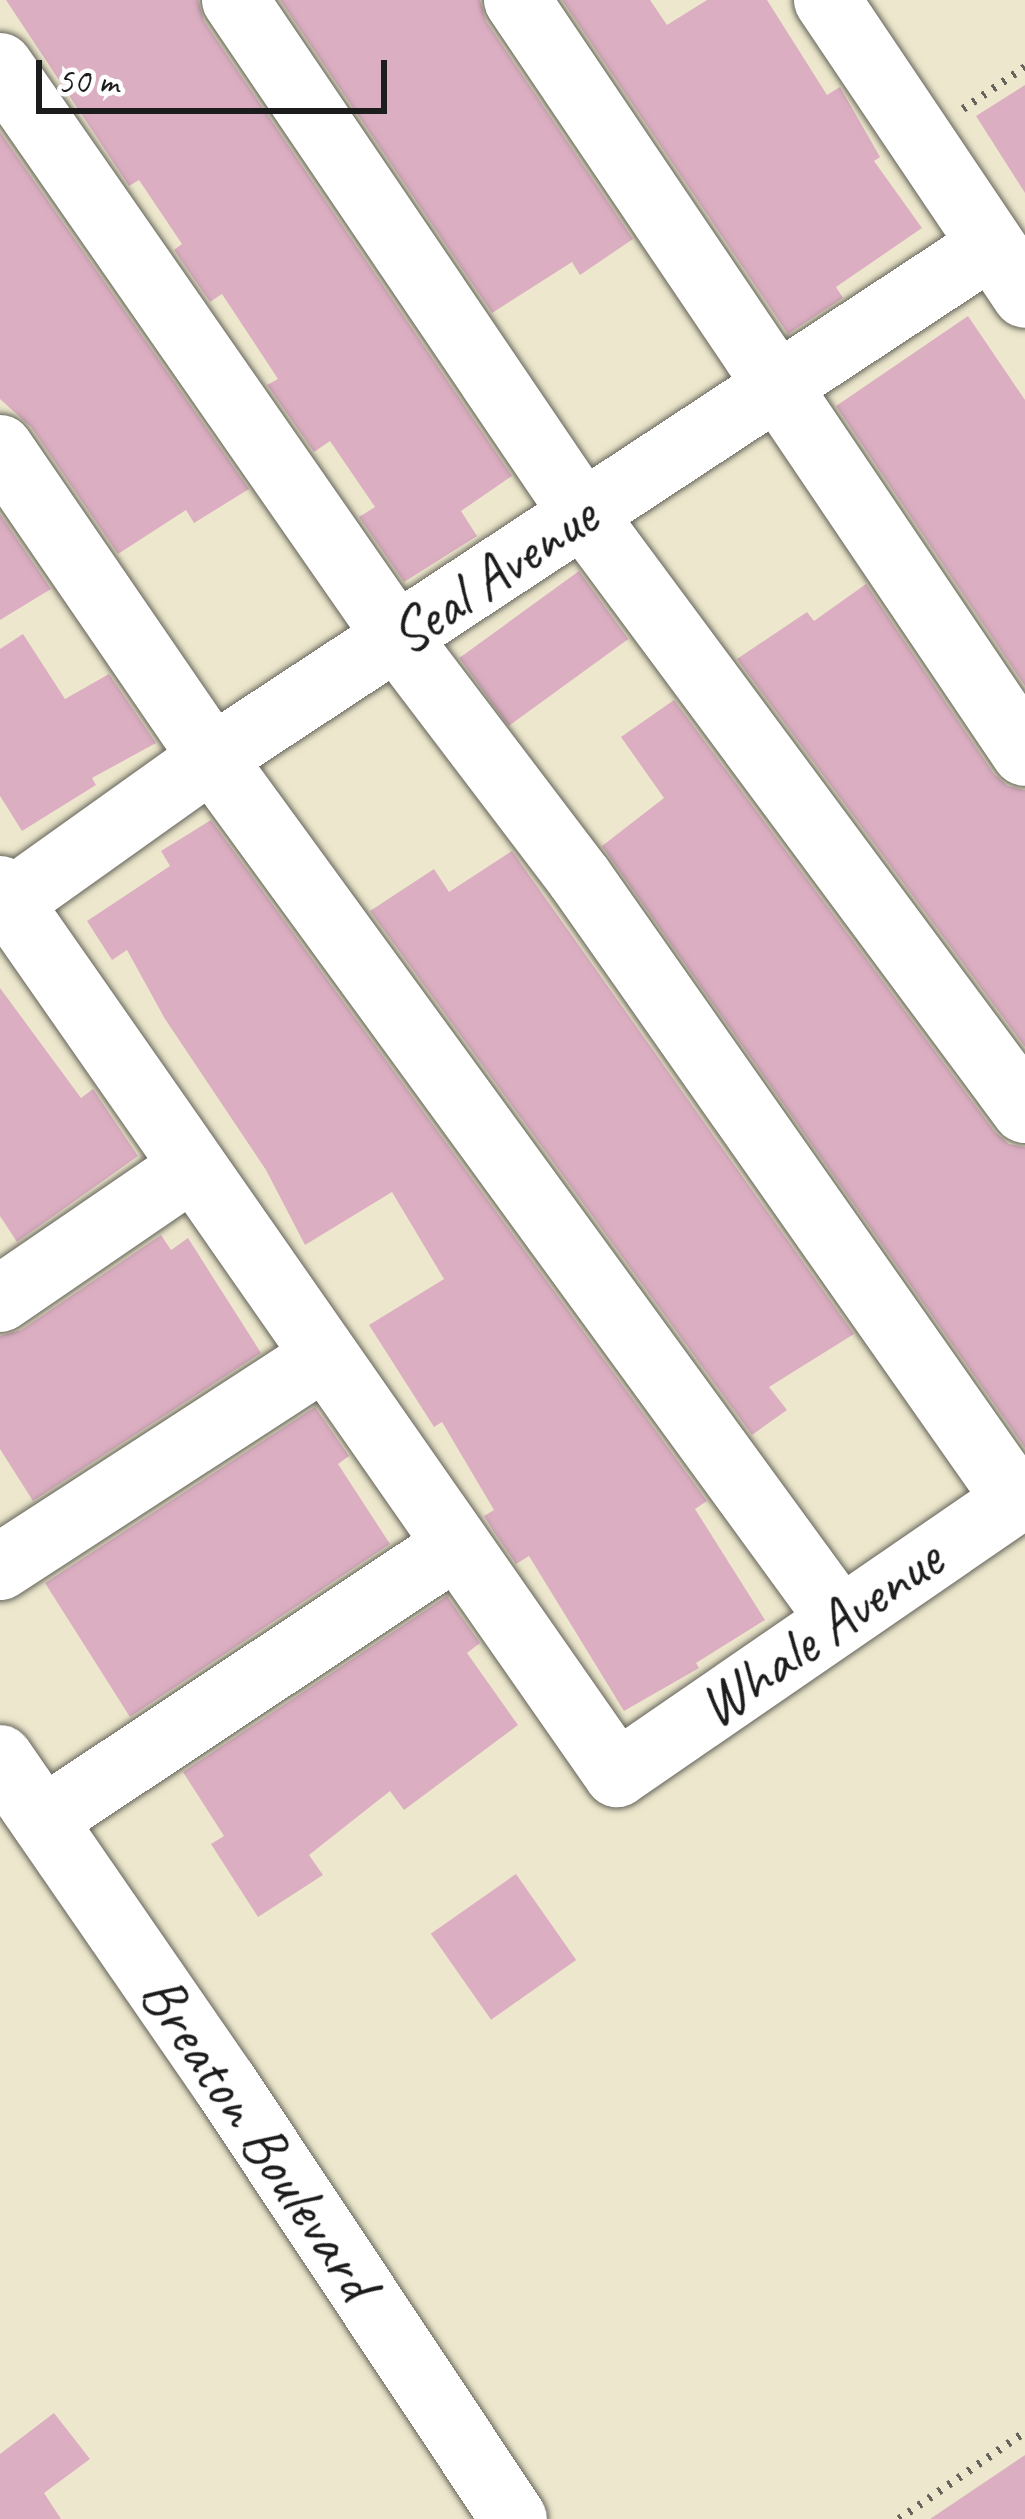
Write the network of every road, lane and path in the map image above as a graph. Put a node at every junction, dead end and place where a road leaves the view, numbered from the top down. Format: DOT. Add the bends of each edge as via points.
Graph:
graph roads {
  1 [pos="235,0"];
  2 [pos="517,0"];
  3 [pos="827,0"];
  4 [pos="0,66"];
  5 [pos="1025,67"];
  6 [pos="922,136"];
  7 [pos="1008,270"];
  8 [pos="778,383"];
  9 [pos="0,448"];
  10 [pos="583,514"];
  11 [pos="399,640"];
  12 [pos="1025,753"];
  13 [pos="212,758"];
  14 [pos="3,901"];
  15 [pos="1025,1110"];
  16 [pos="193,1167"];
  17 [pos="0,1299"];
  18 [pos="325,1356"];
  19 [pos="1020,1497"];
  20 [pos="457,1545"];
  21 [pos="0,1567"];
  22 [pos="839,1618"];
  23 [pos="0,1758"];
  24 [pos="43,1820"];
  25 [pos="1025,2432"];
  26 [pos="514,2519"];
  27 [pos="899,2519"];
  1 -- 10 [label="street"];
  2 -- 8 [label="street"];
  3 -- 6 [label="street"];
  4 -- 11 [label="street"];
  5 -- 6 [label="path"];
  6 -- 7 [label="street"];
  7 -- 8 [label="street, Seal Avenue"];
  8 -- 10 [label="street, Seal Avenue"];
  8 -- 12 [label="street"];
  9 -- 13 [label="street"];
  10 -- 11 [label="street, Seal Avenue"];
  10 -- 15 [label="street"];
  11 -- 13 [label="street, Seal Avenue"];
  11 -- 19 [label="street" via="579,878"];
  13 -- 14 [label="street, Seal Avenue"];
  13 -- 22 [label="street"];
  14 -- 16 [label="street"];
  16 -- 17 [label="street"];
  16 -- 18 [label="street"];
  18 -- 20 [label="street"];
  18 -- 21 [label="street"];
  19 -- 22 [label="street, Whale Avenue"];
  20 -- 22 [label="street, Whale Avenue" via="617,1774"];
  20 -- 24 [label="street"];
  23 -- 24 [label="street, Breaton Boulevard"];
  24 -- 26 [label="street, Breaton Boulevard"];
  25 -- 27 [label="path"];
}
